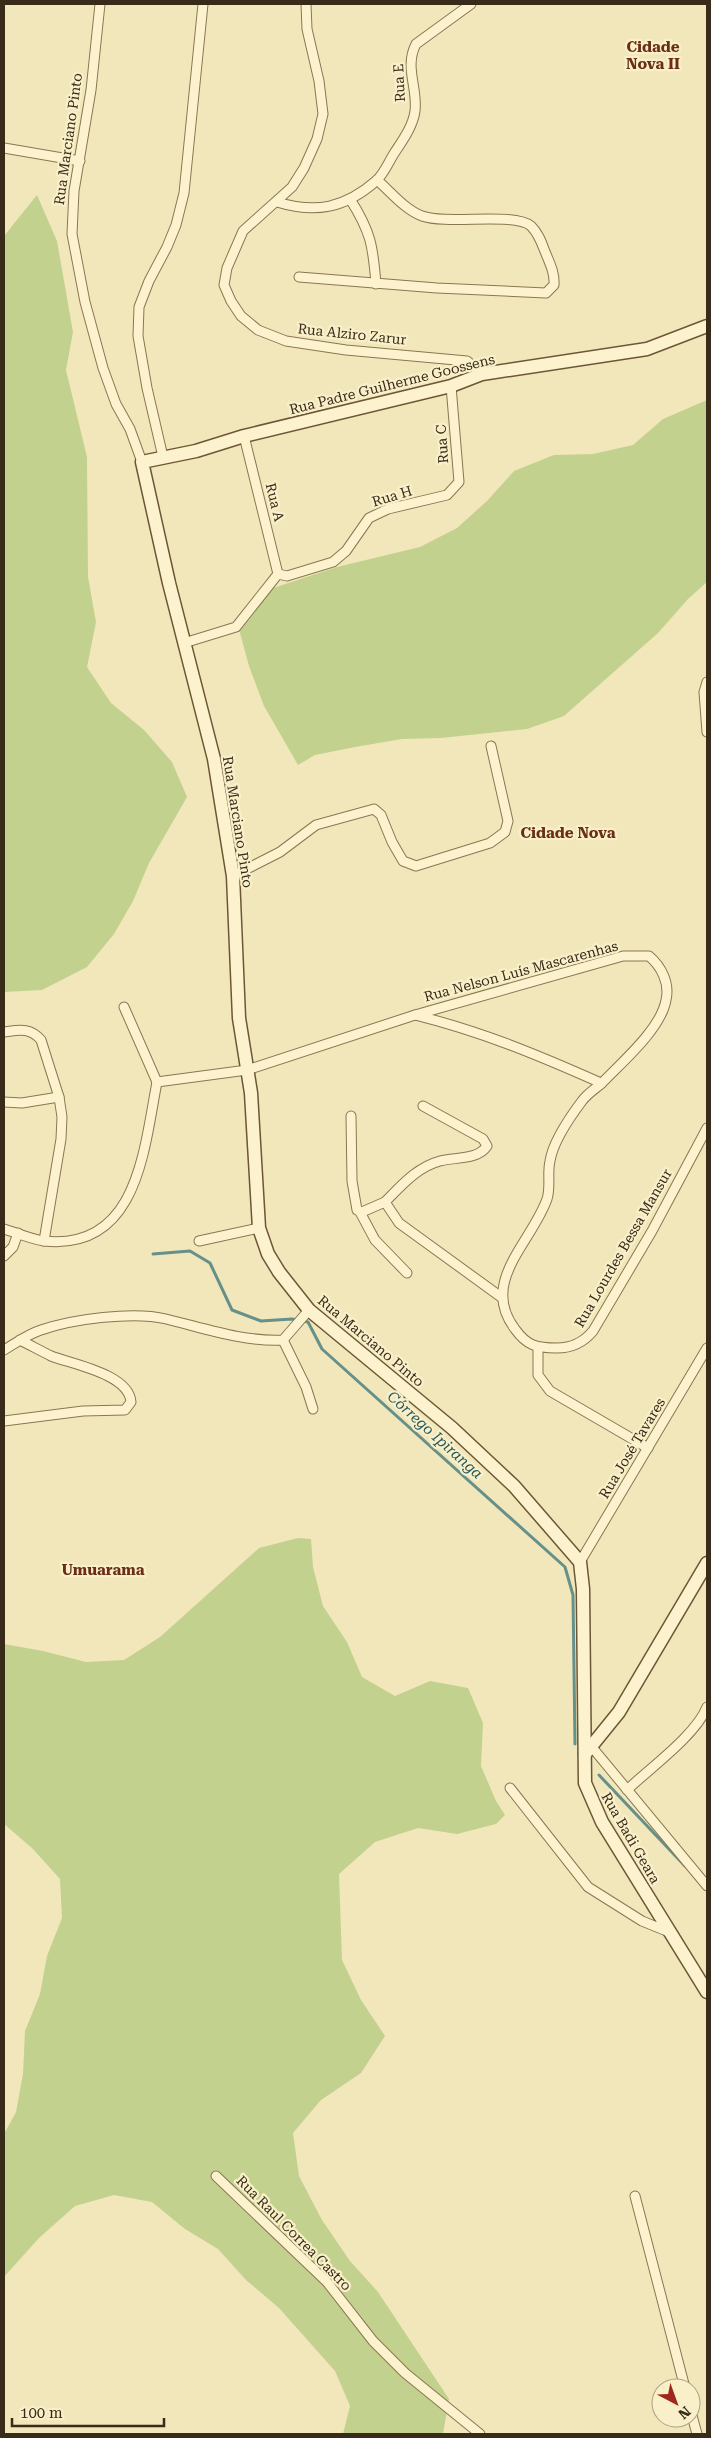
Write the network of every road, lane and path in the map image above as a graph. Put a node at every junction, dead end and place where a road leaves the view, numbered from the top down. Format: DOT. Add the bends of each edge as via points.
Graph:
graph roads {
  1 [pos="100,4"];
  2 [pos="203,4"];
  3 [pos="306,4"];
  4 [pos="471,4"];
  5 [pos="4,148"];
  6 [pos="80,160"];
  7 [pos="377,180"];
  8 [pos="350,199"];
  9 [pos="277,202"];
  10 [pos="299,277"];
  11 [pos="376,284"];
  12 [pos="707,326"];
  13 [pos="482,374"];
  14 [pos="451,386"];
  15 [pos="244,436"];
  16 [pos="163,457"];
  17 [pos="142,462"];
  18 [pos="447,496"];
  19 [pos="278,574"];
  20 [pos="184,643"];
  21 [pos="707,682"];
  22 [pos="707,732"];
  23 [pos="492,746"];
  24 [pos="233,876"];
  25 [pos="124,1007"];
  26 [pos="415,1015"];
  27 [pos="4,1032"];
  28 [pos="248,1070"];
  29 [pos="157,1082"];
  30 [pos="601,1083"];
  31 [pos="60,1097"];
  32 [pos="4,1102"];
  33 [pos="423,1106"];
  34 [pos="351,1116"];
  35 [pos="707,1128"];
  36 [pos="385,1202"];
  37 [pos="360,1212"];
  38 [pos="259,1228"];
  39 [pos="4,1229"];
  40 [pos="18,1234"];
  41 [pos="44,1241"];
  42 [pos="199,1241"];
  43 [pos="4,1256"];
  44 [pos="407,1274"];
  45 [pos="501,1297"];
  46 [pos="307,1312"];
  47 [pos="20,1340"];
  48 [pos="283,1340"];
  49 [pos="538,1348"];
  50 [pos="707,1348"];
  51 [pos="4,1350"];
  52 [pos="312,1409"];
  53 [pos="4,1421"];
  54 [pos="648,1448"];
  55 [pos="580,1562"];
  56 [pos="707,1563"];
  57 [pos="707,1707"];
  58 [pos="588,1750"];
  59 [pos="510,1788"];
  60 [pos="627,1790"];
  61 [pos="707,1886"];
  62 [pos="669,1932"];
  63 [pos="707,1992"];
  64 [pos="216,2176"];
  65 [pos="635,2196"];
  66 [pos="682,2378"];
  67 [pos="480,2434"];
  1 -- 6 [label="street, Rua Marciano Pinto"];
  2 -- 16 [label="street" via="184,193 176,225 139,307 138,336 146,388"];
  3 -- 9 [label="street, Rua Alziro Zarur" via="307,29 323,114 317,139 304,168"];
  4 -- 7 [label="street, Rua E" via="421,40 411,53 415,111 406,135"];
  5 -- 6 [label="street"];
  6 -- 17 [label="street, Rua Marciano Pinto" via="74,191 72,234 85,302 103,368"];
  7 -- 8 [label="street"];
  7 -- 11 [label="street" via="423,216 524,222 539,235 554,275 554,286 546,293"];
  8 -- 9 [label="street" via="310,210"];
  8 -- 11 [label="street" via="365,223 372,243"];
  9 -- 13 [label="street, Rua Alziro Zarur" via="243,231 227,268 224,285 241,316 258,330 286,340 346,350 467,361"];
  10 -- 11 [label="street"];
  12 -- 13 [label="street, Rua Padre Guilherme Goossens" via="647,349"];
  13 -- 14 [label="street, Rua Padre Guilherme Goossens"];
  14 -- 15 [label="street, Rua Padre Guilherme Goossens"];
  14 -- 18 [label="street, Rua C" via="459,482"];
  15 -- 16 [label="street, Rua Padre Guilherme Goossens"];
  15 -- 19 [label="street, Rua A"];
  16 -- 17 [label="street, Rua Padre Guilherme Goossens"];
  17 -- 20 [label="street, Rua Marciano Pinto"];
  18 -- 19 [label="street, Rua H" via="388,509 369,518 346,551 332,562 288,576"];
  19 -- 20 [label="street" via="236,627"];
  20 -- 24 [label="street, Rua Marciano Pinto" via="214,759"];
  21 -- 22 [label="street" via="704,692"];
  23 -- 24 [label="street" via="508,821 505,832 490,843 416,866 403,861 381,815 374,809 316,825 280,852"];
  24 -- 28 [label="street, Rua Marciano Pinto" via="239,1018"];
  25 -- 29 [label="street"];
  26 -- 28 [label="street, Rua Nelson Luís Mascarenhas"];
  26 -- 30 [label="street" via="514,1044"];
  26 -- 30 [label="street, Rua Nelson Luís Mascarenhas" via="624,956 649,956 664,976 667,999 655,1026"];
  27 -- 31 [label="street" via="24,1030 36,1034"];
  28 -- 29 [label="street, Rua Nelson Luís Mascarenhas"];
  28 -- 38 [label="street, Rua Marciano Pinto"];
  29 -- 41 [label="street" via="136,1174 124,1207 116,1217 86,1237"];
  30 -- 45 [label="street, Rua Nelson Luís Mascarenhas" via="583,1100 556,1145 550,1160 546,1199 506,1275"];
  31 -- 32 [label="street" via="22,1103"];
  31 -- 41 [label="street" via="61,1139"];
  33 -- 36 [label="street" via="483,1139 487,1146 479,1154 440,1161 422,1168"];
  34 -- 37 [label="street" via="353,1195"];
  35 -- 49 [label="street, Rua Lourdes Bessa Mansur" via="593,1331 567,1348"];
  36 -- 37 [label="street"];
  36 -- 45 [label="street" via="399,1223"];
  37 -- 44 [label="street" via="375,1240"];
  38 -- 42 [label="street"];
  38 -- 46 [label="street, Rua Marciano Pinto" via="278,1272"];
  39 -- 40 [label="street"];
  40 -- 41 [label="street"];
  40 -- 43 [label="street" via="14,1246"];
  45 -- 49 [label="street" via="506,1318 529,1343"];
  46 -- 48 [label="street"];
  46 -- 55 [label="street, Rua Marciano Pinto" via="473,1448 514,1486"];
  47 -- 48 [label="street" via="39,1330 60,1325 134,1314 244,1338"];
  47 -- 51 [label="street"];
  47 -- 53 [label="street" via="52,1356 97,1370 125,1388 131,1402 125,1410 83,1411"];
  48 -- 52 [label="street" via="306,1387"];
  49 -- 54 [label="street" via="538,1375 550,1391"];
  50 -- 54 [label="street, Rua José Tavares"];
  54 -- 55 [label="street, Rua José Tavares"];
  55 -- 58 [label="street, Rua Badi Geara"];
  56 -- 58 [label="street" via="619,1712"];
  57 -- 60 [label="street" via="690,1732"];
  58 -- 60 [label="street"];
  58 -- 62 [label="street, Rua Badi Geara" via="585,1782 592,1802"];
  59 -- 62 [label="street" via="588,1887 642,1921"];
  60 -- 61 [label="street"];
  62 -- 63 [label="street, Rua Badi Geara"];
  64 -- 67 [label="street, Rua Raul Correa Castro" via="327,2282 373,2341 405,2373"];
  65 -- 66 [label="street"];
}
